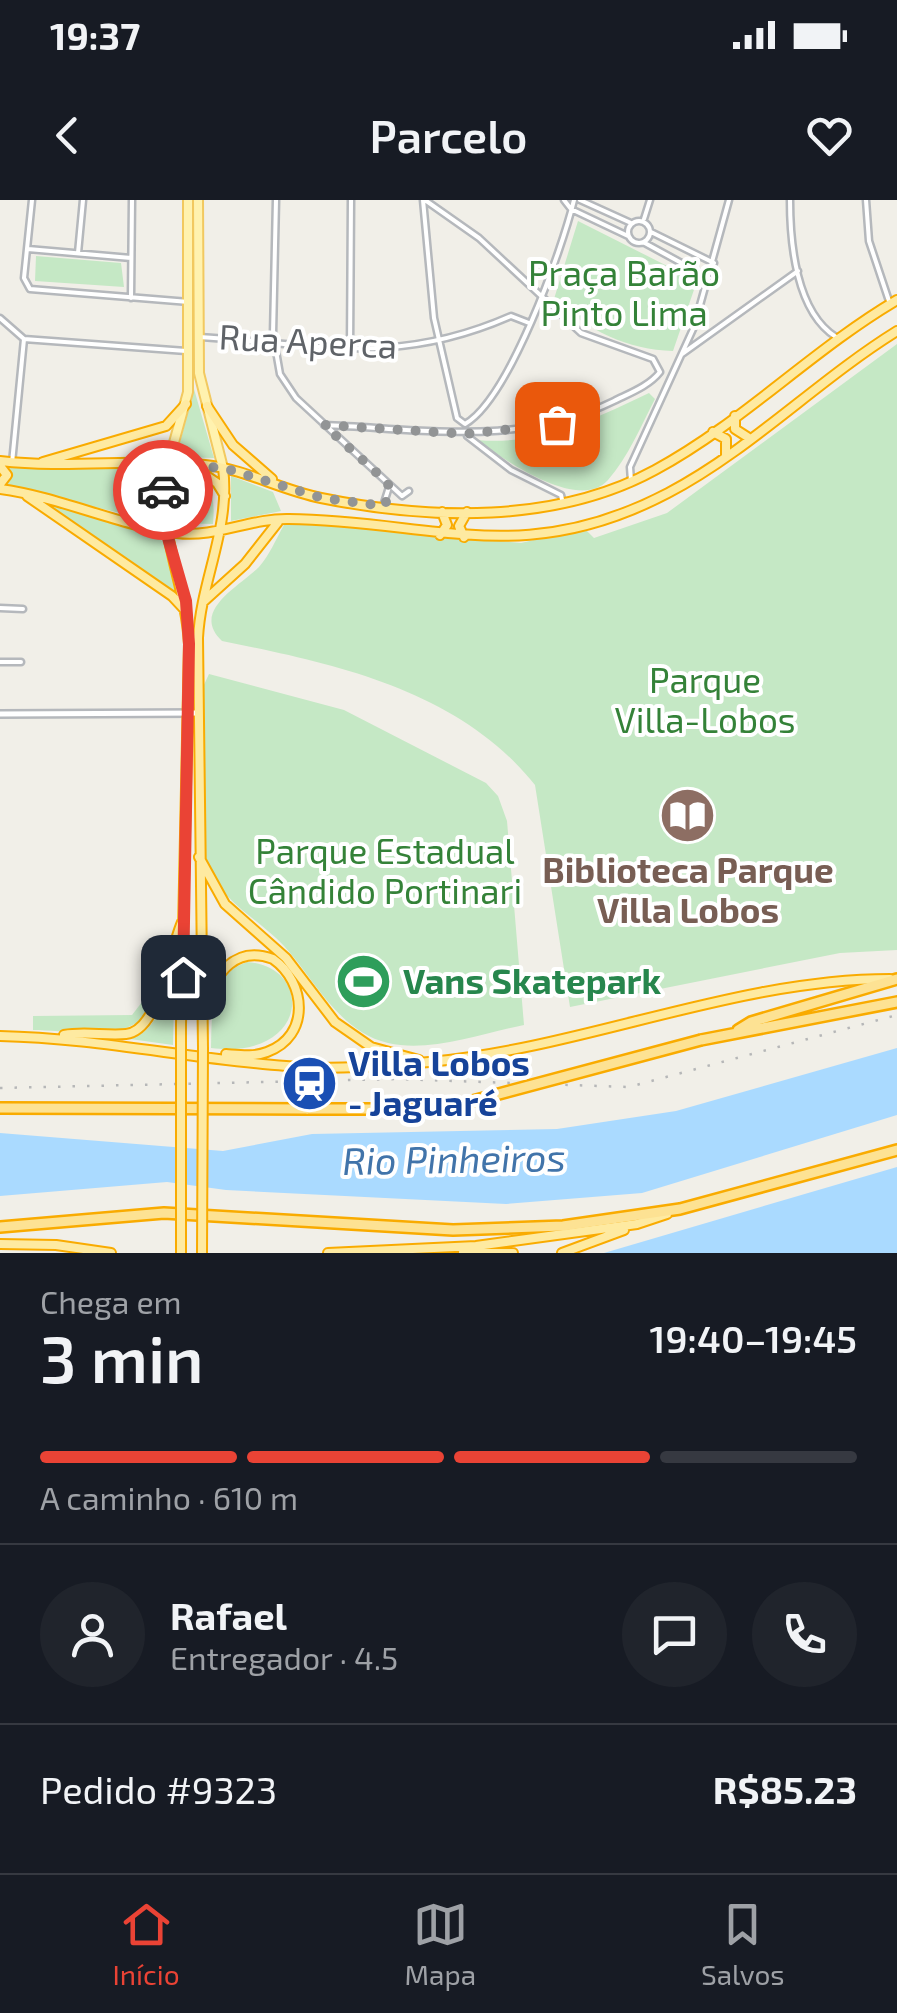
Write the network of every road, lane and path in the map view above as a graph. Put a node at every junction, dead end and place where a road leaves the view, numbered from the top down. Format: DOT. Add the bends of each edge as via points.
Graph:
graph roads {
  1 [pos="32,200"];
  2 [pos="83,200"];
  3 [pos="132,200"];
  4 [pos="188,200"];
  5 [pos="198,200"];
  6 [pos="276,200"];
  7 [pos="351,200"];
  8 [pos="424,200"];
  9 [pos="564,200"];
  10 [pos="577,200"];
  11 [pos="650,200"];
  12 [pos="729,200"];
  13 [pos="790,200"];
  14 [pos="866,200"];
  15 [pos="572,209"];
  16 [pos="644,221"];
  17 [pos="631,223"];
  18 [pos="650,232"];
  19 [pos="628,236"];
  20 [pos="643,242"];
  21 [pos="28,249"];
  22 [pos="78,254"];
  23 [pos="132,258"];
  24 [pos="714,263"];
  25 [pos="798,271"];
  26 [pos="710,278"];
  27 [pos="542,297"];
  28 [pos="132,298"];
  29 [pos="188,302"];
  30 [pos="893,303"];
  31 [pos="0,318"];
  32 [pos="529,324"];
  33 [pos="897,331"];
  34 [pos="199,337"];
  35 [pos="24,338"];
  36 [pos="840,338"];
  37 [pos="273,342"];
  38 [pos="438,344"];
  39 [pos="350,349"];
  40 [pos="194,352"];
  41 [pos="682,354"];
  42 [pos="186,404"];
  43 [pos="207,406"];
  44 [pos="735,416"];
  45 [pos="324,425"];
  46 [pos="713,432"];
  47 [pos="466,434"];
  48 [pos="750,438"];
  49 [pos="726,455"];
  50 [pos="12,463"];
  51 [pos="0,464"];
  52 [pos="168,464"];
  53 [pos="188,464"];
  54 [pos="29,465"];
  55 [pos="224,468"];
  56 [pos="631,481"];
  57 [pos="388,483"];
  58 [pos="280,484"];
  59 [pos="0,487"];
  60 [pos="409,490"];
  61 [pos="23,493"];
  62 [pos="225,496"];
  63 [pos="563,504"];
  64 [pos="384,506"];
  65 [pos="98,512"];
  66 [pos="442,512"];
  67 [pos="467,512"];
  68 [pos="281,519"];
  69 [pos="222,530"];
  70 [pos="166,531"];
  71 [pos="440,535"];
  72 [pos="464,537"];
  73 [pos="200,606"];
  74 [pos="0,608"];
  75 [pos="23,609"];
  76 [pos="187,613"];
  77 [pos="0,662"];
  78 [pos="20,662"];
  79 [pos="193,713"];
  80 [pos="0,714"];
  81 [pos="199,857"];
  82 [pos="185,916"];
  83 [pos="897,979"];
  84 [pos="897,1002"];
  85 [pos="203,1007"];
  86 [pos="736,1032"];
  87 [pos="0,1036"];
  88 [pos="58,1038"];
  89 [pos="214,1057"];
  90 [pos="424,1062"];
  91 [pos="0,1108"];
  92 [pos="897,1150"];
  93 [pos="680,1209"];
  94 [pos="637,1224"];
  95 [pos="0,1227"];
  96 [pos="0,1244"];
  97 [pos="72,1247"];
  98 [pos="417,1252"];
  99 [pos="84,1253"];
  100 [pos="111,1253"];
  101 [pos="181,1253"];
  102 [pos="202,1253"];
  103 [pos="328,1253"];
  104 [pos="428,1253"];
  105 [pos="444,1253"];
  106 [pos="513,1253"];
  107 [pos="562,1253"];
  1 -- 21 [label="street"];
  2 -- 22 [label="street"];
  3 -- 23 [label="street"];
  4 -- 29 [label="main road"];
  5 -- 34 [label="main road"];
  6 -- 37 [label="street"];
  7 -- 39 [label="street"];
  8 -- 27 [label="street" via="480,238"];
  8 -- 38 [label="street"];
  9 -- 15 [label="street"];
  10 -- 15 [label="street"];
  10 -- 17 [label="street"];
  11 -- 16 [label="street"];
  12 -- 24 [label="street"];
  13 -- 25 [label="street"];
  14 -- 30 [label="street" via="870,241"];
  15 -- 19 [label="street"];
  15 -- 27 [label="street"];
  16 -- 17 [label="street"];
  16 -- 18 [label="street"];
  17 -- 19 [label="street"];
  18 -- 20 [label="street"];
  18 -- 24 [label="street"];
  19 -- 20 [label="street"];
  20 -- 26 [label="street"];
  21 -- 22 [label="street"];
  21 -- 28 [label="street" via="24,281 30,288"];
  22 -- 23 [label="street"];
  23 -- 28 [label="street"];
  24 -- 26 [label="street"];
  25 -- 36 [label="street" via="809,306"];
  25 -- 41 [label="street"];
  26 -- 41 [label="street"];
  27 -- 32 [label="street"];
  27 -- 47 [label="street" via="595,341 653,359 660,367 657,377 574,420"];
  28 -- 29 [label="street"];
  29 -- 40 [label="main road"];
  30 -- 36 [label="highway"];
  31 -- 35 [label="street"];
  32 -- 38 [label="street, Rua Aperca" via="512,316"];
  32 -- 38 [label="street" via="470,422 460,423"];
  33 -- 48 [label="highway"];
  34 -- 37 [label="street, Rua Aperca"];
  34 -- 40 [label="main road"];
  35 -- 40 [label="street"];
  35 -- 50 [label="street"];
  36 -- 44 [label="highway"];
  37 -- 39 [label="street, Rua Aperca"];
  37 -- 45 [label="street" via="284,383"];
  38 -- 39 [label="street, Rua Aperca"];
  40 -- 42 [label="main road"];
  40 -- 43 [label="main road"];
  41 -- 56 [label="street" via="630,468"];
  42 -- 52 [label="main road"];
  42 -- 54 [label="highway" via="166,426"];
  43 -- 55 [label="main road"];
  43 -- 58 [label="highway" via="233,445"];
  44 -- 46 [label="highway"];
  44 -- 48 [label="highway" via="735,429"];
  45 -- 47 [label="street"];
  45 -- 57 [label="street"];
  46 -- 49 [label="highway" via="726,439"];
  46 -- 56 [label="highway"];
  47 -- 63 [label="street"];
  48 -- 49 [label="highway"];
  49 -- 72 [label="highway" via="669,492 600,520 510,539"];
  50 -- 51 [label="highway"];
  50 -- 54 [label="highway"];
  51 -- 59 [label="highway" via="7,476"];
  52 -- 53 [label="highway"];
  52 -- 54 [label="highway"];
  52 -- 70 [label="highway" via="162,496"];
  53 -- 55 [label="highway"];
  53 -- 62 [label="highway" via="210,476"];
  55 -- 58 [label="highway"];
  55 -- 62 [label="highway"];
  56 -- 63 [label="highway"];
  57 -- 60 [label="street" via="402,496"];
  57 -- 64 [label="street"];
  58 -- 64 [label="highway" via="322,498"];
  59 -- 61 [label="highway"];
  59 -- 65 [label="street"];
  61 -- 65 [label="highway"];
  61 -- 76 [label="highway"];
  62 -- 69 [label="highway"];
  63 -- 67 [label="highway"];
  64 -- 66 [label="highway"];
  65 -- 70 [label="highway"];
  66 -- 67 [label="highway"];
  66 -- 71 [label="highway" via="447,525"];
  67 -- 72 [label="highway" via="458,526"];
  68 -- 69 [label="highway"];
  68 -- 71 [label="highway"];
  68 -- 73 [label="highway"];
  69 -- 70 [label="highway"];
  69 -- 73 [label="highway"];
  70 -- 76 [label="highway"];
  71 -- 72 [label="highway"];
  73 -- 79 [label="highway"];
  74 -- 75 [label="street"];
  76 -- 79 [label="highway"];
  77 -- 78 [label="street"];
  79 -- 80 [label="street"];
  79 -- 81 [label="highway"];
  79 -- 82 [label="highway"];
  81 -- 85 [label="highway"];
  81 -- 90 [label="highway" via="225,904 286,958 334,1022 371,1048"];
  82 -- 88 [label="highway" via="143,1027 129,1034"];
  82 -- 101 [label="highway, bridge"];
  83 -- 86 [label="highway"];
  83 -- 90 [label="highway" via="826,981 550,1043"];
  84 -- 86 [label="highway"];
  85 -- 89 [label="highway" via="220,972 244,956 279,964 300,996 296,1025 278,1046"];
  85 -- 102 [label="highway, bridge"];
  86 -- 91 [label="highway, bridge" via="464,1102 404,1109"];
  87 -- 88 [label="highway"];
  88 -- 89 [label="highway"];
  89 -- 90 [label="highway" via="309,1067"];
  92 -- 93 [label="highway"];
  93 -- 94 [label="highway"];
  93 -- 95 [label="highway" via="580,1225 482,1230 164,1212"];
  94 -- 98 [label="highway"];
  94 -- 107 [label="highway"];
  96 -- 97 [label="highway"];
  97 -- 99 [label="highway"];
  97 -- 100 [label="highway"];
  98 -- 103 [label="highway"];
  98 -- 104 [label="highway"];
  105 -- 106 [label="highway"];
}
